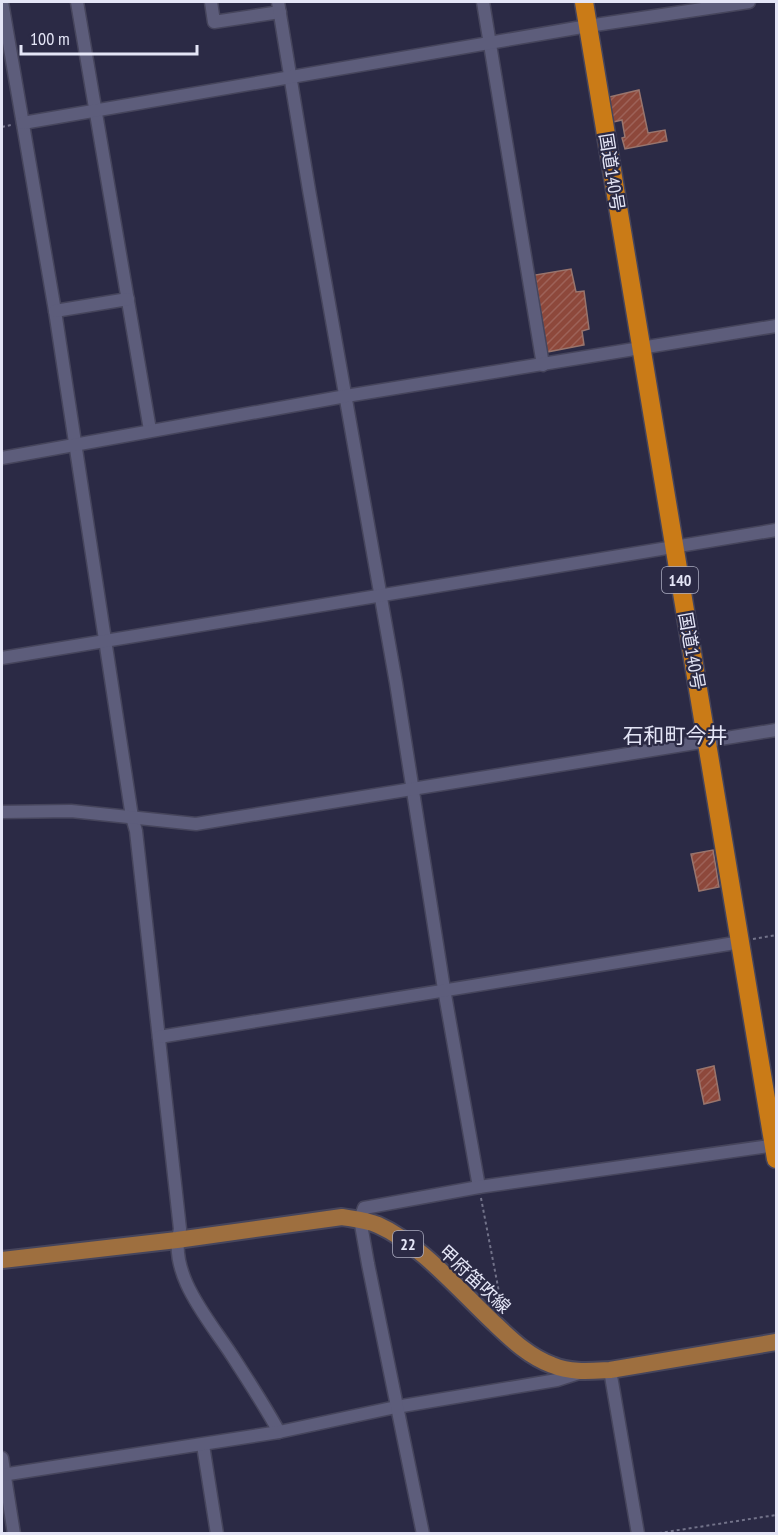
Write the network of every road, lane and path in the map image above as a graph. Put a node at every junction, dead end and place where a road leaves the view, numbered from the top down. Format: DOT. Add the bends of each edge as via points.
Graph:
graph roads {
  1 [pos="2,2"];
  2 [pos="77,2"];
  3 [pos="211,2"];
  4 [pos="483,2"];
  5 [pos="584,2"];
  6 [pos="749,2"];
  7 [pos="279,7"];
  8 [pos="588,26"];
  9 [pos="490,42"];
  10 [pos="291,78"];
  11 [pos="96,111"];
  12 [pos="23,123"];
  13 [pos="128,299"];
  14 [pos="55,311"];
  15 [pos="777,326"];
  16 [pos="642,349"];
  17 [pos="543,364"];
  18 [pos="346,396"];
  19 [pos="150,430"];
  20 [pos="75,444"];
  21 [pos="2,458"];
  22 [pos="777,530"];
  23 [pos="674,546"];
  24 [pos="379,595"];
  25 [pos="104,641"];
  26 [pos="2,658"];
  27 [pos="777,730"];
  28 [pos="707,742"];
  29 [pos="412,790"];
  30 [pos="2,812"];
  31 [pos="132,817"];
  32 [pos="777,935"];
  33 [pos="741,942"];
  34 [pos="444,989"];
  35 [pos="159,1037"];
  36 [pos="776,1150"];
  37 [pos="479,1187"];
  38 [pos="360,1219"];
  39 [pos="177,1239"];
  40 [pos="2,1260"];
  41 [pos="504,1314"];
  42 [pos="777,1342"];
  43 [pos="610,1370"];
  44 [pos="583,1372"];
  45 [pos="396,1407"];
  46 [pos="279,1432"];
  47 [pos="203,1445"];
  48 [pos="2,1458"];
  49 [pos="3,1475"];
  50 [pos="777,1515"];
  51 [pos="14,1533"];
  52 [pos="217,1533"];
  53 [pos="423,1533"];
  54 [pos="638,1533"];
  55 [pos="653,1533"];
  1 -- 12 [label="street"];
  2 -- 11 [label="street"];
  3 -- 7 [label="street" via="214,22"];
  4 -- 9 [label="street"];
  5 -- 8 [label="highway, 国道140号 / 140"];
  6 -- 8 [label="street"];
  7 -- 10 [label="street"];
  8 -- 9 [label="street"];
  8 -- 16 [label="highway, 国道140号 / 140"];
  9 -- 10 [label="street"];
  9 -- 17 [label="street"];
  10 -- 11 [label="street"];
  10 -- 18 [label="street"];
  11 -- 12 [label="street"];
  11 -- 13 [label="street"];
  12 -- 14 [label="street"];
  13 -- 14 [label="street"];
  13 -- 19 [label="street"];
  14 -- 20 [label="street"];
  15 -- 16 [label="street"];
  16 -- 17 [label="street"];
  16 -- 23 [label="highway, 国道140号 / 140"];
  17 -- 18 [label="street"];
  18 -- 19 [label="street"];
  18 -- 24 [label="street"];
  19 -- 20 [label="street"];
  20 -- 21 [label="street"];
  20 -- 25 [label="street"];
  22 -- 23 [label="street"];
  23 -- 24 [label="street"];
  23 -- 28 [label="highway, 国道140号 / 140"];
  24 -- 25 [label="street"];
  24 -- 29 [label="street"];
  25 -- 26 [label="street"];
  25 -- 31 [label="street"];
  27 -- 28 [label="street"];
  28 -- 29 [label="street"];
  28 -- 33 [label="highway, 国道140号 / 140"];
  29 -- 31 [label="street" via="196,824"];
  29 -- 34 [label="street"];
  30 -- 31 [label="street" via="71,811"];
  31 -- 35 [label="street"];
  32 -- 33 [label="path"];
  33 -- 34 [label="street"];
  33 -- 36 [label="highway, 国道140号 / 140"];
  34 -- 35 [label="street"];
  34 -- 37 [label="street"];
  35 -- 39 [label="street" via="180,1228"];
  36 -- 37 [label="street"];
  37 -- 38 [label="street" via="364,1208"];
  37 -- 41 [label="path"];
  38 -- 39 [label="main road, 甲府笛吹線 / 22" via="342,1217"];
  38 -- 44 [label="main road, 甲府笛吹線 / 22" via="394,1233 418,1252 529,1354 553,1366"];
  38 -- 45 [label="street"];
  39 -- 40 [label="main road, 甲府笛吹線 / 22"];
  39 -- 46 [label="street" via="178,1257 189,1289"];
  42 -- 43 [label="main road, 甲府笛吹線 / 22"];
  43 -- 44 [label="main road, 甲府笛吹線 / 22"];
  43 -- 54 [label="street"];
  44 -- 45 [label="street" via="557,1380"];
  45 -- 46 [label="street"];
  45 -- 53 [label="street"];
  46 -- 47 [label="street"];
  47 -- 49 [label="street"];
  47 -- 52 [label="street"];
  48 -- 49 [label="street"];
  49 -- 51 [label="street"];
  50 -- 55 [label="path"];
}
